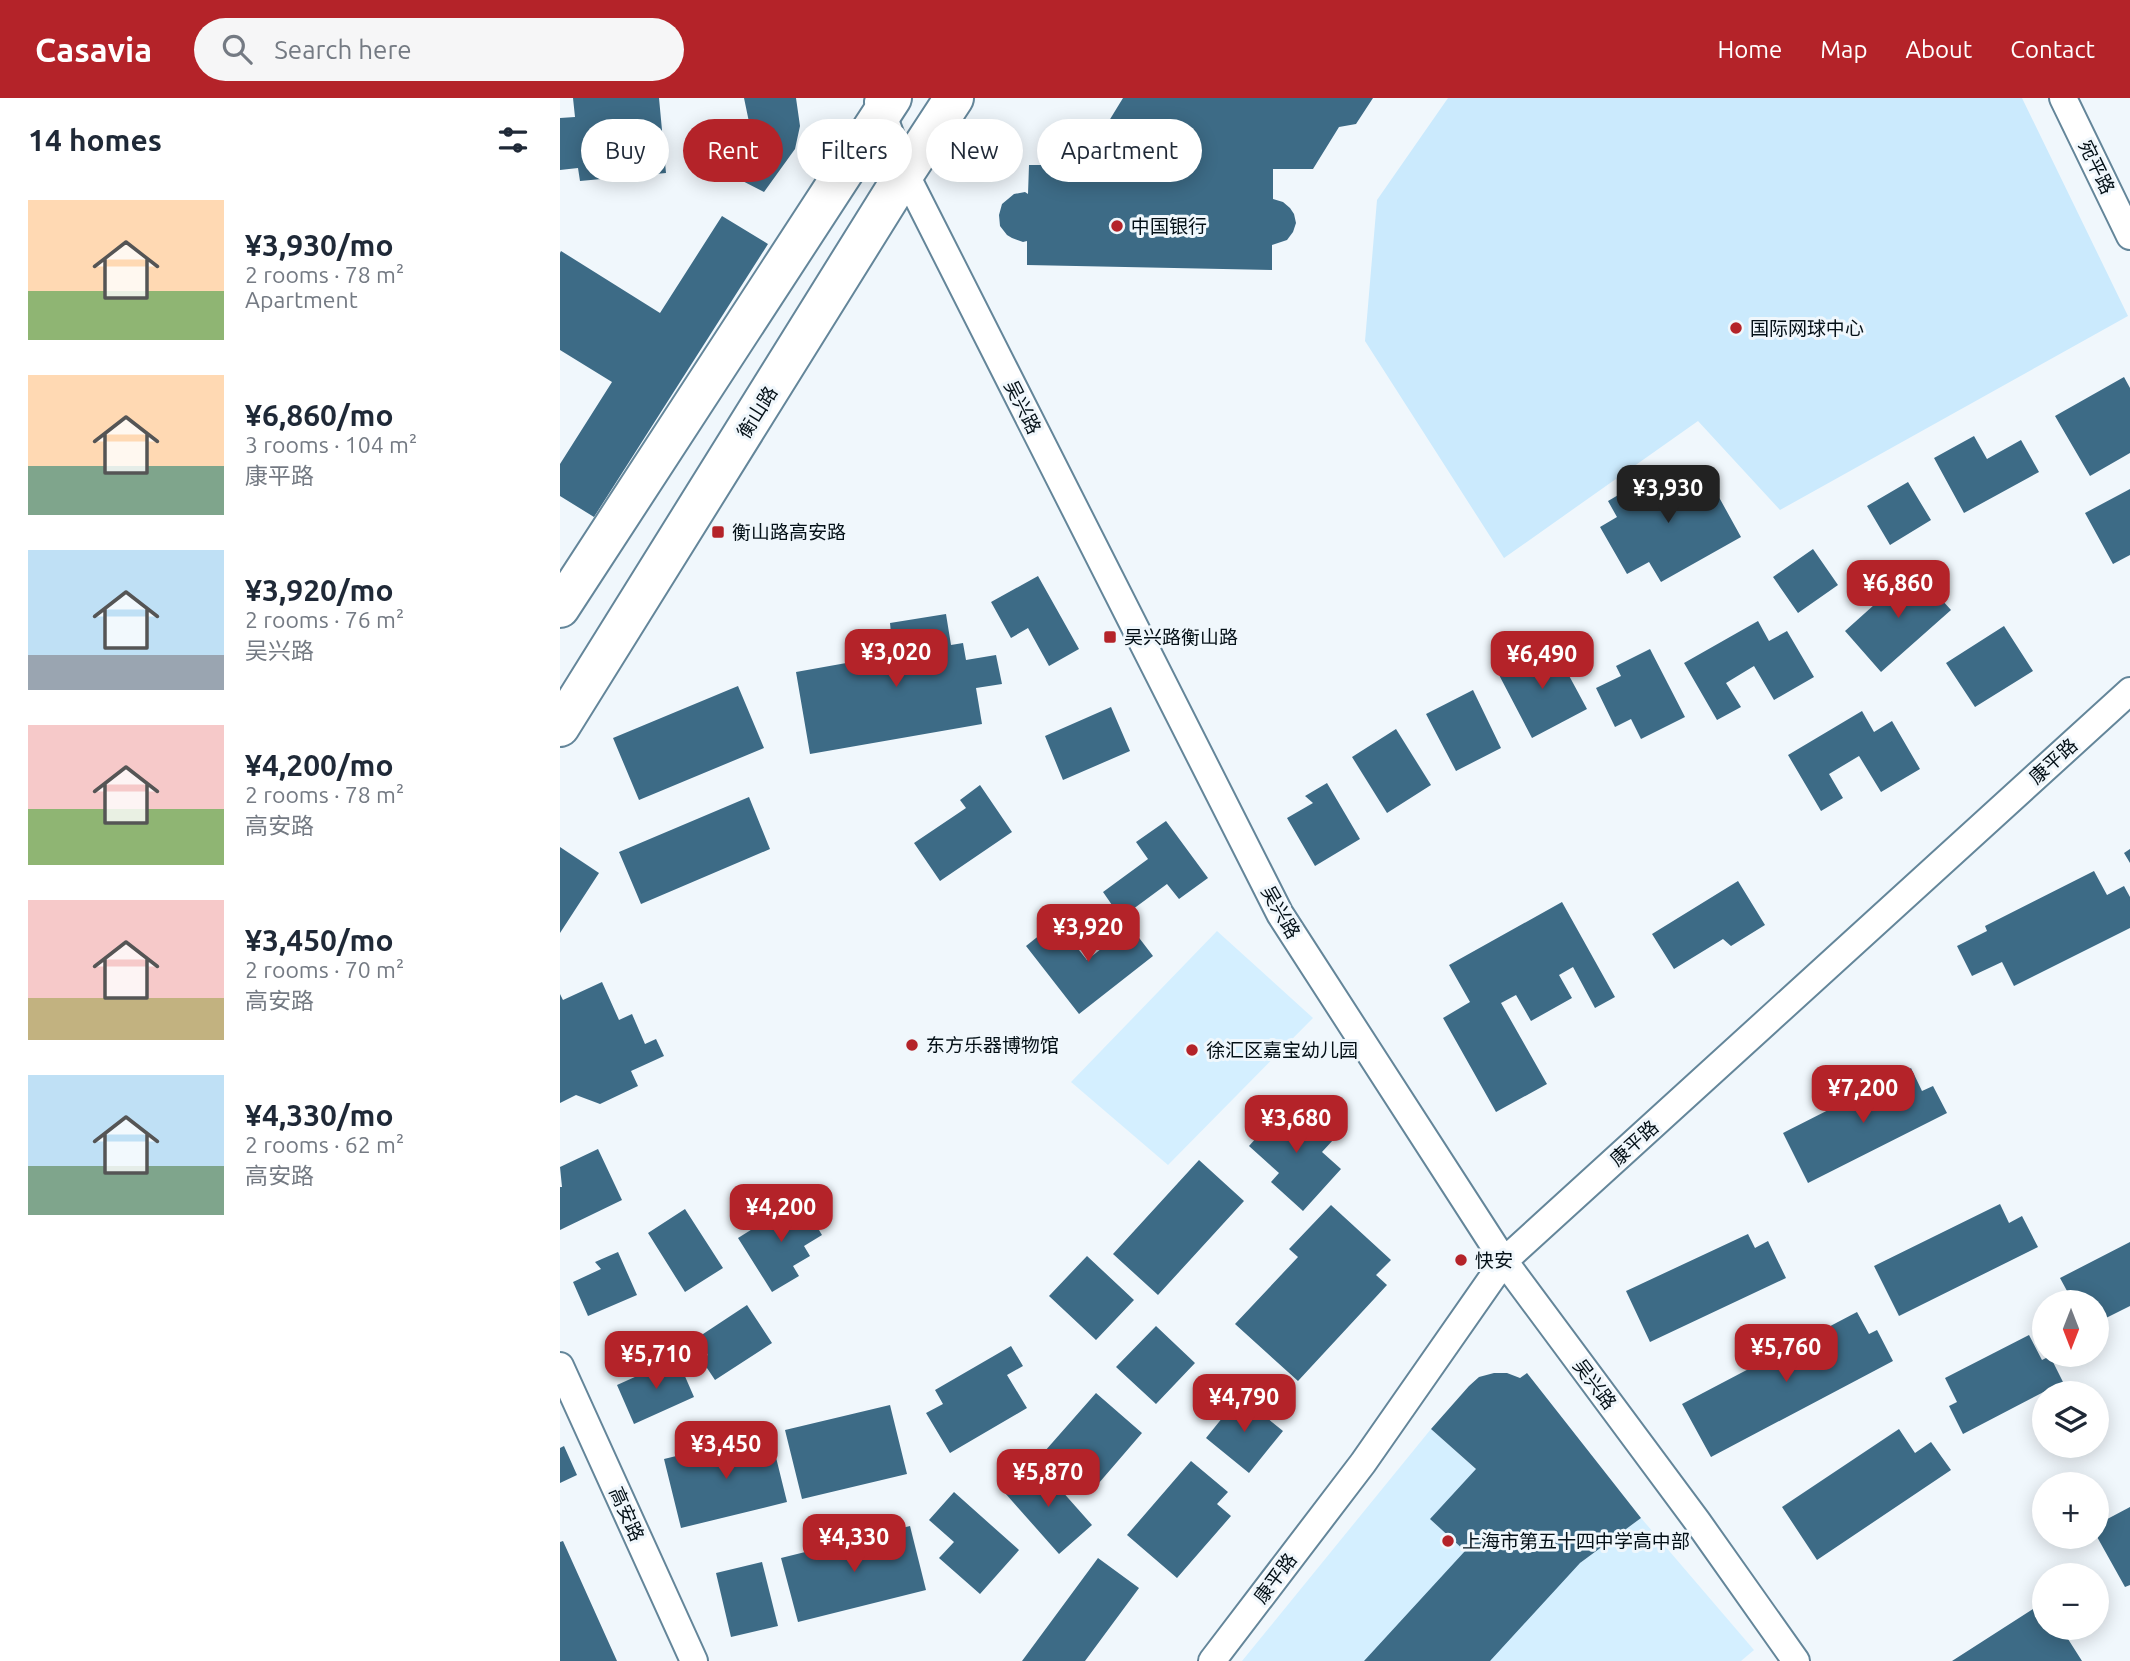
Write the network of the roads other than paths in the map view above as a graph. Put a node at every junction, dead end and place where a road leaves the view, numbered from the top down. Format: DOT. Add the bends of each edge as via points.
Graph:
graph roads {
  1 [pos="954,98"];
  2 [pos="2063,98"];
  3 [pos="883,103"];
  4 [pos="912,162"];
  5 [pos="899,182"];
  6 [pos="910,182"];
  7 [pos="2130,236"];
  8 [pos="560,608"];
  9 [pos="2130,691"];
  10 [pos="560,727"];
  11 [pos="1504,1261"];
  12 [pos="560,1366"];
  13 [pos="694,1661"];
  14 [pos="1212,1661"];
  15 [pos="1796,1661"];
  1 -- 4 [label="main road, 衡山路"];
  2 -- 7 [label="street, 宛平路"];
  3 -- 8 [label="main road"];
  5 -- 10 [label="main road, 衡山路"];
  6 -- 11 [label="street, 吴兴路" via="1280,914"];
  9 -- 11 [label="street, 康平路"];
  11 -- 14 [label="street, 康平路" via="1363,1463"];
  11 -- 15 [label="street, 吴兴路"];
  12 -- 13 [label="street, 高安路"];
}
